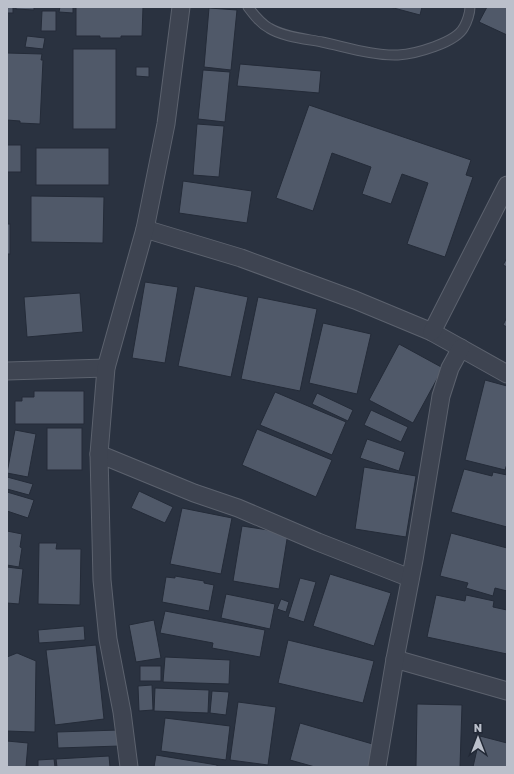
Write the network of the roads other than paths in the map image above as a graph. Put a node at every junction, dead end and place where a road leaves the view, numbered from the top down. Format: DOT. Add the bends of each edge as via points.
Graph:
graph roads {
  1 [pos="181,7"];
  2 [pos="248,7"];
  3 [pos="470,7"];
  4 [pos="507,185"];
  5 [pos="145,229"];
  6 [pos="432,332"];
  7 [pos="461,348"];
  8 [pos="106,368"];
  9 [pos="7,371"];
  10 [pos="507,374"];
  11 [pos="99,454"];
  12 [pos="410,578"];
  13 [pos="395,658"];
  14 [pos="507,691"];
  15 [pos="129,767"];
  16 [pos="377,767"];
  1 -- 5 [label="street" via="166,124"];
  2 -- 3 [label="lane" via="259,21 289,36 398,55 436,46 452,38 464,29"];
  4 -- 6 [label="street"];
  5 -- 6 [label="street" via="241,258"];
  5 -- 8 [label="street"];
  6 -- 7 [label="street"];
  7 -- 10 [label="street"];
  7 -- 12 [label="street" via="450,368 441,396"];
  8 -- 9 [label="street"];
  8 -- 11 [label="street"];
  11 -- 12 [label="street"];
  11 -- 15 [label="street" via="102,580 108,639"];
  12 -- 13 [label="street"];
  13 -- 14 [label="street"];
  13 -- 16 [label="street"];
}
